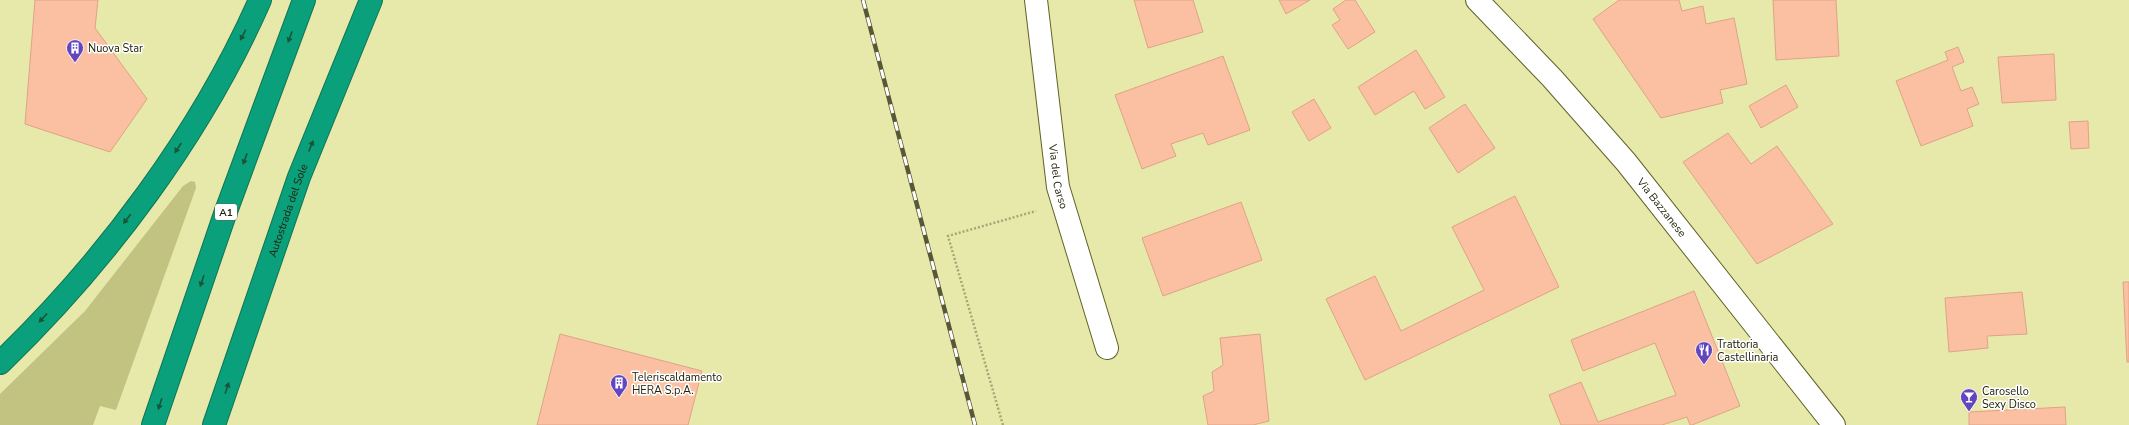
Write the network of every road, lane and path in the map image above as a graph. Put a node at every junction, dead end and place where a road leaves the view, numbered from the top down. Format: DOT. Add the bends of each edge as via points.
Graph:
graph roads {
  1 [pos="260,0"];
  2 [pos="304,0"];
  3 [pos="371,0"];
  4 [pos="1036,0"];
  5 [pos="1477,0"];
  6 [pos="1063,202"];
  7 [pos="1107,348"];
  8 [pos="0,364"];
  9 [pos="154,425"];
  10 [pos="214,425"];
  11 [pos="1003,425"];
  12 [pos="1834,425"];
  1 -- 8 [label="highway, one-way" via="192,128 151,188 88,269"];
  2 -- 9 [label="highway, A1, one-way" via="225,214"];
  10 -- 3 [label="highway, Autostrada del Sole, one-way" via="299,176"];
  4 -- 6 [label="main road, Via del Carso" via="1058,188"];
  5 -- 12 [label="main road, Via Bazzanese" via="1552,78 1626,162"];
  6 -- 7 [label="main road, Via del Carso"];
  6 -- 11 [label="path" via="948,236"];
}
